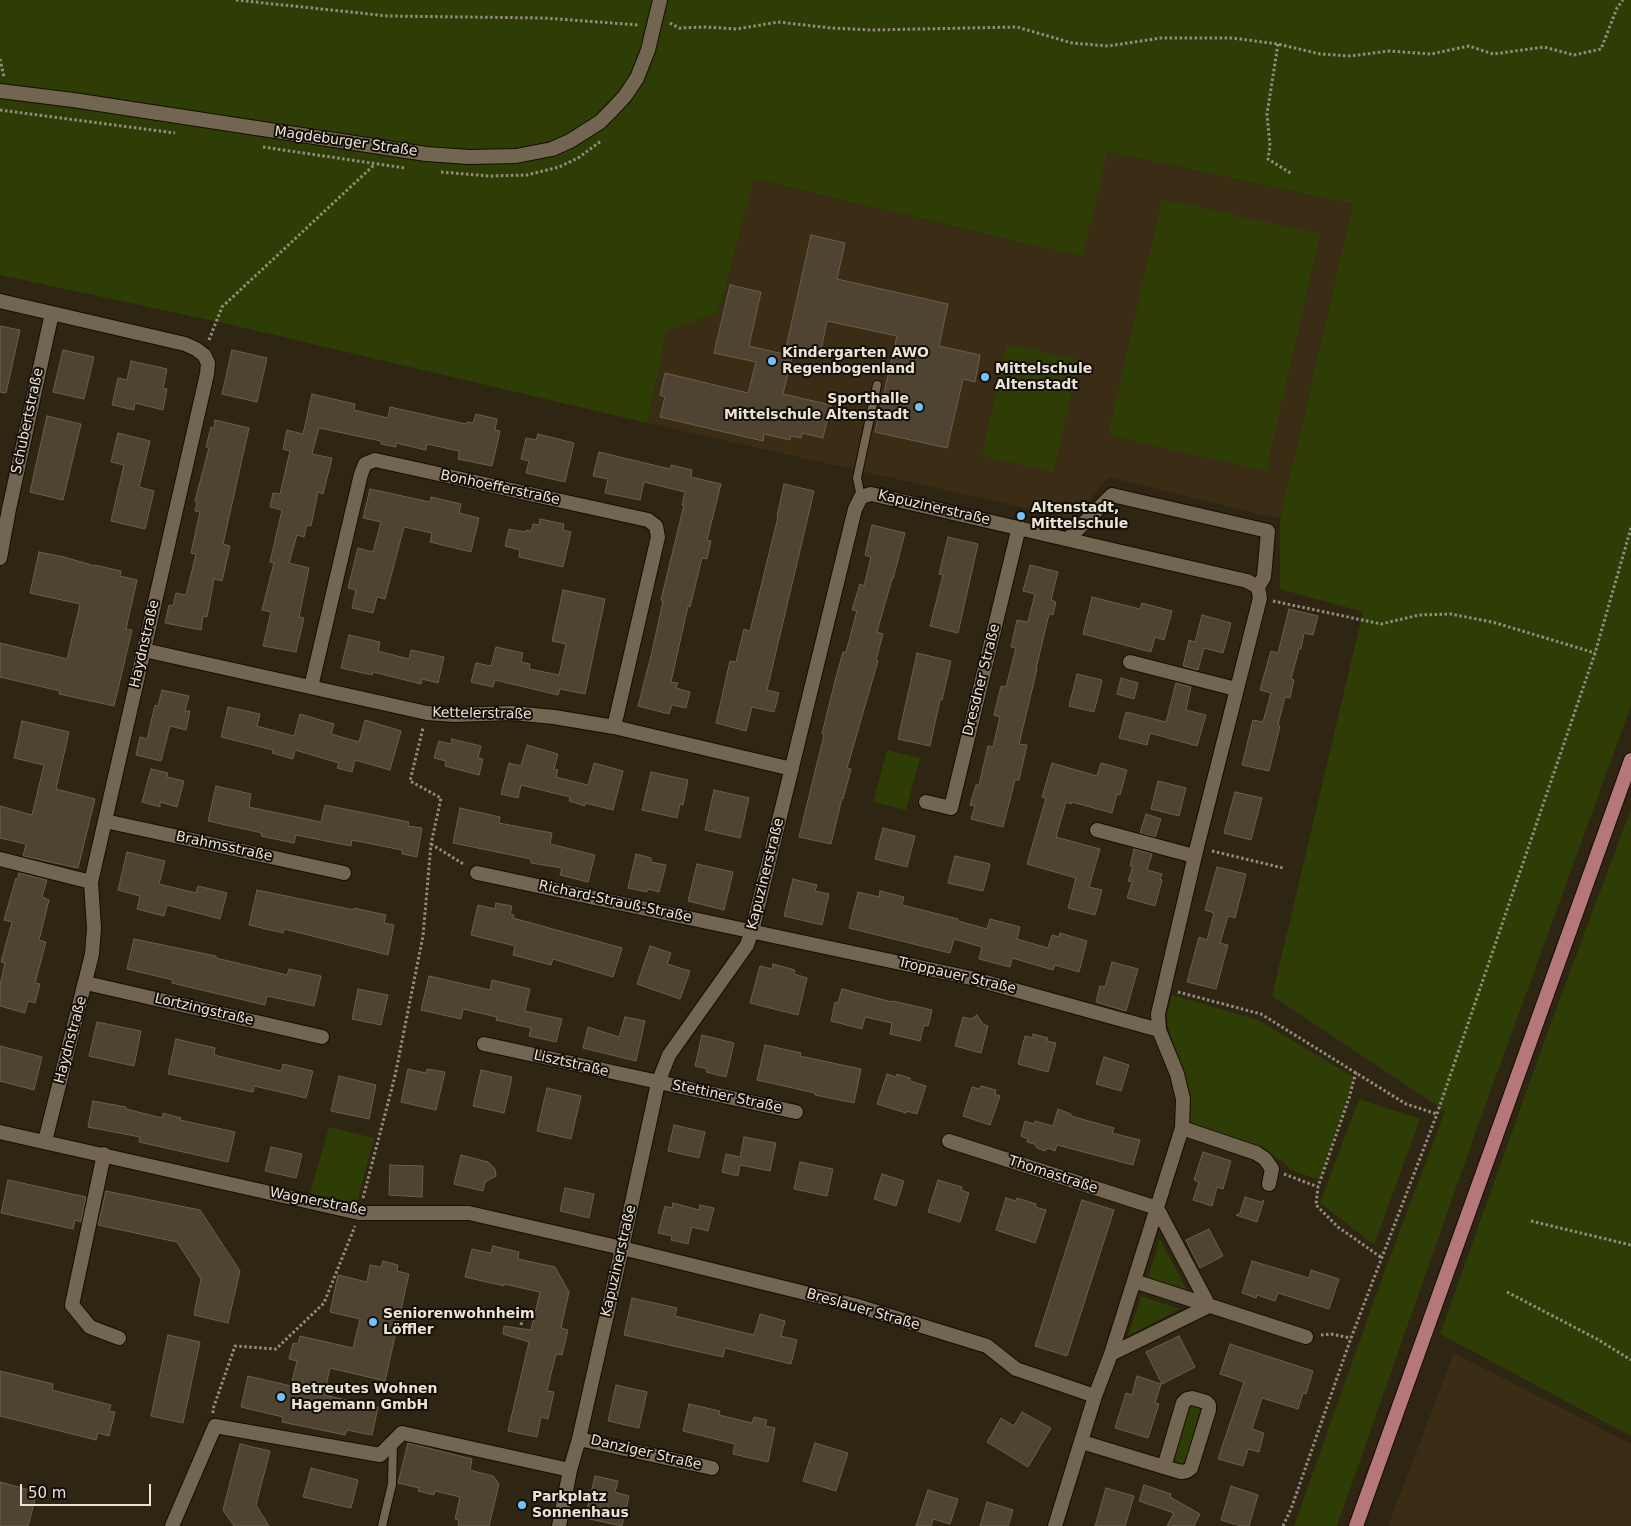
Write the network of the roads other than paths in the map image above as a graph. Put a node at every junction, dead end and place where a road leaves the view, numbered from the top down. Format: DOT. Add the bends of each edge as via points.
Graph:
graph roads {
  1 [pos="660,0"];
  2 [pos="0,91"];
  3 [pos="0,301"];
  4 [pos="52,313"];
  5 [pos="877,385"];
  6 [pos="860,498"];
  7 [pos="1019,528"];
  8 [pos="1068,538"];
  9 [pos="0,558"];
  10 [pos="1259,592"];
  11 [pos="144,650"];
  12 [pos="1130,662"];
  13 [pos="311,687"];
  14 [pos="1236,688"];
  15 [pos="614,728"];
  16 [pos="1631,760"];
  17 [pos="792,769"];
  18 [pos="926,802"];
  19 [pos="105,821"];
  20 [pos="1096,830"];
  21 [pos="1195,852"];
  22 [pos="0,859"];
  23 [pos="344,873"];
  24 [pos="477,873"];
  25 [pos="91,882"];
  26 [pos="752,931"];
  27 [pos="86,982"];
  28 [pos="1159,1030"];
  29 [pos="322,1037"];
  30 [pos="484,1044"];
  31 [pos="658,1083"];
  32 [pos="796,1112"];
  33 [pos="1182,1128"];
  34 [pos="0,1132"];
  35 [pos="45,1141"];
  36 [pos="949,1141"];
  37 [pos="104,1154"];
  38 [pos="1269,1184"];
  39 [pos="1157,1208"];
  40 [pos="622,1248"];
  41 [pos="1134,1281"];
  42 [pos="1209,1306"];
  43 [pos="1306,1337"];
  44 [pos="119,1338"];
  45 [pos="1111,1354"];
  46 [pos="1094,1396"];
  47 [pos="579,1438"];
  48 [pos="393,1442"];
  49 [pos="1082,1442"];
  50 [pos="1164,1467"];
  51 [pos="712,1468"];
  52 [pos="570,1470"];
  53 [pos="172,1526"];
  54 [pos="382,1526"];
  55 [pos="559,1526"];
  56 [pos="1055,1526"];
  57 [pos="1356,1526"];
  1 -- 2 [label="street, Magdeburger Straße" via="648,50 637,78 625,96 600,122 570,141 552,149 516,156 426,154"];
  3 -- 4 [label="street"];
  4 -- 9 [label="street, Schubertstraße"];
  4 -- 11 [label="street, Haydnstraße" via="185,344 204,355 208,363"];
  5 -- 6 [label="lane" via="857,478"];
  6 -- 7 [label="street, Kapuzinerstraße" via="871,494"];
  6 -- 17 [label="street, Kapuzinerstraße"];
  7 -- 8 [label="street, Kapuzinerstraße"];
  7 -- 18 [label="street, Dresdner Straße" via="951,808"];
  8 -- 10 [label="street, Kapuzinerstraße" via="1247,581"];
  8 -- 10 [label="street" via="1112,495 1268,532 1264,577"];
  10 -- 14 [label="street"];
  11 -- 13 [label="street, Kettelerstraße"];
  11 -- 19 [label="street, Haydnstraße"];
  12 -- 14 [label="street"];
  13 -- 15 [label="street, Kettelerstraße" via="427,713 528,714"];
  13 -- 15 [label="street, Bonhoefferstraße" via="361,474 365,464 375,460 648,520 656,526 658,537"];
  14 -- 21 [label="street"];
  15 -- 17 [label="street, Kettelerstraße"];
  16 -- 57 [label="main road"];
  17 -- 26 [label="street, Kapuzinerstraße"];
  19 -- 23 [label="street, Brahmsstraße"];
  19 -- 25 [label="street, Haydnstraße"];
  20 -- 21 [label="street"];
  21 -- 28 [label="street" via="1163,988 1158,1014"];
  22 -- 25 [label="street"];
  24 -- 26 [label="street, Richard-Strauß-Straße"];
  25 -- 27 [label="street, Haydnstraße" via="94,928"];
  26 -- 28 [label="street, Troppauer Straße" via="971,978"];
  26 -- 31 [label="street, Kapuzinerstraße" via="746,945 669,1055"];
  27 -- 29 [label="street, Lortzingstraße"];
  27 -- 35 [label="street, Haydnstraße"];
  28 -- 33 [label="street" via="1177,1074 1183,1099"];
  30 -- 31 [label="street, Lisztstraße"];
  31 -- 32 [label="street, Stettiner Straße"];
  31 -- 40 [label="street, Kapuzinerstraße"];
  33 -- 38 [label="street" via="1256,1152 1272,1169"];
  33 -- 39 [label="street"];
  34 -- 35 [label="street, Wagnerstraße"];
  35 -- 37 [label="street, Wagnerstraße"];
  36 -- 39 [label="street, Thomastraße"];
  37 -- 40 [label="street, Wagnerstraße" via="360,1213 469,1213"];
  37 -- 44 [label="street" via="72,1305 90,1327"];
  39 -- 41 [label="street"];
  39 -- 42 [label="street"];
  40 -- 46 [label="street, Breslauer Straße" via="854,1306 987,1346 1016,1369"];
  40 -- 47 [label="street, Kapuzinerstraße"];
  41 -- 42 [label="street"];
  41 -- 45 [label="street"];
  42 -- 43 [label="street"];
  42 -- 45 [label="street"];
  45 -- 46 [label="street"];
  46 -- 49 [label="street"];
  47 -- 51 [label="street, Danziger Straße"];
  47 -- 52 [label="street, Kapuzinerstraße"];
  48 -- 52 [label="street" via="402,1433"];
  48 -- 53 [label="street" via="380,1455 214,1426"];
  48 -- 54 [label="lane" via="392,1484"];
  49 -- 50 [label="street"];
  49 -- 56 [label="street"];
  50 -- 50 [label="street" via="1181,1472 1191,1468 1209,1410 1206,1402 1192,1398 1183,1403"];
  52 -- 55 [label="street, Kapuzinerstraße"];
}
